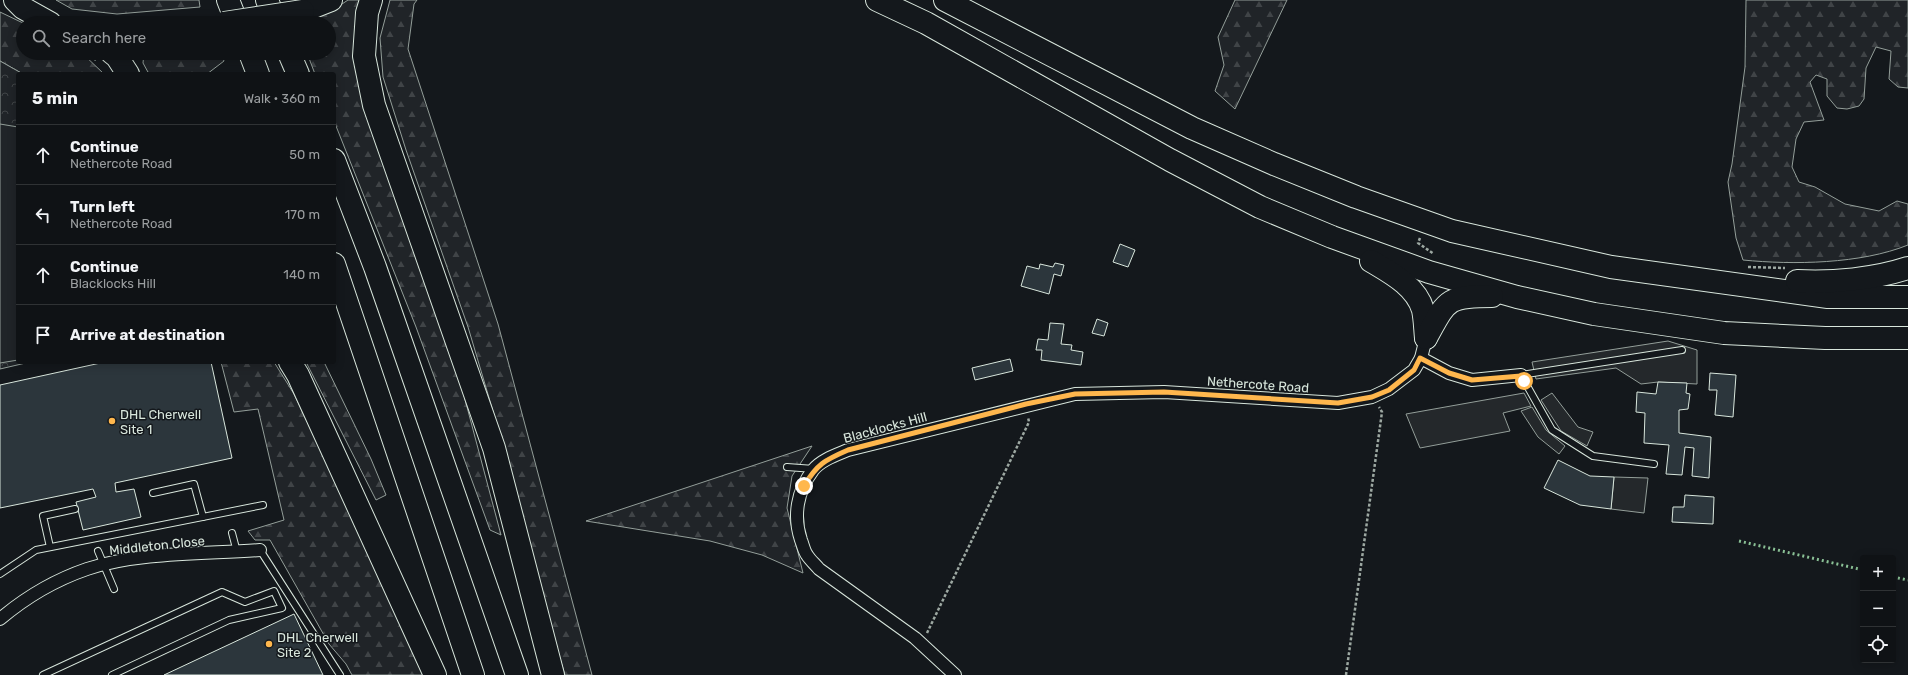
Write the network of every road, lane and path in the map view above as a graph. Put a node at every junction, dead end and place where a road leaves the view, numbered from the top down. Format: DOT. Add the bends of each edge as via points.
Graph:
graph roads {
  1 [pos="0,0"];
  2 [pos="228,0"];
  3 [pos="267,0"];
  4 [pos="331,0"];
  5 [pos="371,0"];
  6 [pos="877,0"];
  7 [pos="946,0"];
  8 [pos="19,4"];
  9 [pos="39,16"];
  10 [pos="234,16"];
  11 [pos="270,16"];
  12 [pos="273,16"];
  13 [pos="119,60"];
  14 [pos="253,60"];
  15 [pos="292,60"];
  16 [pos="127,72"];
  17 [pos="257,72"];
  18 [pos="297,72"];
  19 [pos="336,165"];
  20 [pos="1332,237"];
  21 [pos="1611,267"];
  22 [pos="1908,268"];
  23 [pos="336,270"];
  24 [pos="1517,297"];
  25 [pos="1908,297"];
  26 [pos="1908,338"];
  27 [pos="1423,348"];
  28 [pos="1682,350"];
  29 [pos="291,364"];
  30 [pos="1521,376"];
  31 [pos="1076,394"];
  32 [pos="1372,397"];
  33 [pos="1026,404"];
  34 [pos="1654,464"];
  35 [pos="787,467"];
  36 [pos="814,469"];
  37 [pos="153,493"];
  38 [pos="263,505"];
  39 [pos="75,509"];
  40 [pos="203,517"];
  41 [pos="232,533"];
  42 [pos="50,547"];
  43 [pos="260,550"];
  44 [pos="98,551"];
  45 [pos="237,552"];
  46 [pos="102,565"];
  47 [pos="0,574"];
  48 [pos="114,589"];
  49 [pos="0,619"];
  50 [pos="920,643"];
  51 [pos="43,675"];
  52 [pos="112,675"];
  53 [pos="340,675"];
  54 [pos="435,675"];
  55 [pos="473,675"];
  56 [pos="517,675"];
  57 [pos="553,675"];
  58 [pos="954,675"];
  59 [pos="1346,675"];
  1 -- 8 [label="highway"];
  2 -- 10 [label="highway"];
  3 -- 12 [label="highway"];
  4 -- 11 [label="highway, bridge" via="303,11"];
  5 -- 57 [label="highway" via="367,13 364,56 374,105 494,448"];
  6 -- 20 [label="highway" via="926,23 1260,207"];
  7 -- 21 [label="highway" via="1192,128 1356,197 1452,231"];
  8 -- 9 [label="highway"];
  13 -- 16 [label="highway"];
  14 -- 17 [label="highway"];
  15 -- 18 [label="highway"];
  19 -- 56 [label="highway" via="375,268"];
  20 -- 24 [label="highway" via="1429,272"];
  20 -- 27 [label="highway" via="1398,278 1411,290 1422,309"];
  21 -- 22 [label="highway" via="1820,282 1893,273"];
  21 -- 25 [label="highway" via="1828,297"];
  23 -- 55 [label="highway"];
  24 -- 26 [label="highway" via="1594,314 1724,332 1825,338"];
  24 -- 27 [label="highway" via="1464,296 1449,302 1441,311"];
  27 -- 30 [label="street" via="1449,373 1472,380"];
  27 -- 32 [label="street, Nethercote Road" via="1414,370 1389,390"];
  28 -- 30 [label="lane"];
  29 -- 54 [label="highway"];
  30 -- 34 [label="lane" via="1552,430 1593,456"];
  31 -- 32 [label="street, Nethercote Road" via="1164,392 1338,403"];
  31 -- 33 [label="street, Blacklocks Hill"];
  32 -- 59 [label="path" via="1382,412"];
  33 -- 36 [label="street, Blacklocks Hill" via="848,450 831,457"];
  33 -- 50 [label="path" via="1029,422 926,636"];
  35 -- 36 [label="lane"];
  36 -- 50 [label="street, Blacklocks Hill" via="804,486 796,514 806,554 818,569"];
  37 -- 40 [label="lane" via="194,484"];
  38 -- 40 [label="lane"];
  39 -- 42 [label="lane" via="43,516"];
  40 -- 42 [label="lane"];
  41 -- 45 [label="lane"];
  42 -- 47 [label="lane" via="36,550"];
  43 -- 45 [label="street, Middleton Close"];
  43 -- 53 [label="lane"];
  44 -- 46 [label="lane"];
  45 -- 46 [label="street, Middleton Close" via="154,557"];
  46 -- 48 [label="lane"];
  46 -- 49 [label="street, Middleton Close" via="48,586"];
  50 -- 58 [label="street, Blacklocks Hill"];
  51 -- 52 [label="lane" via="222,592 245,602 274,591 282,608 229,620"];
}
